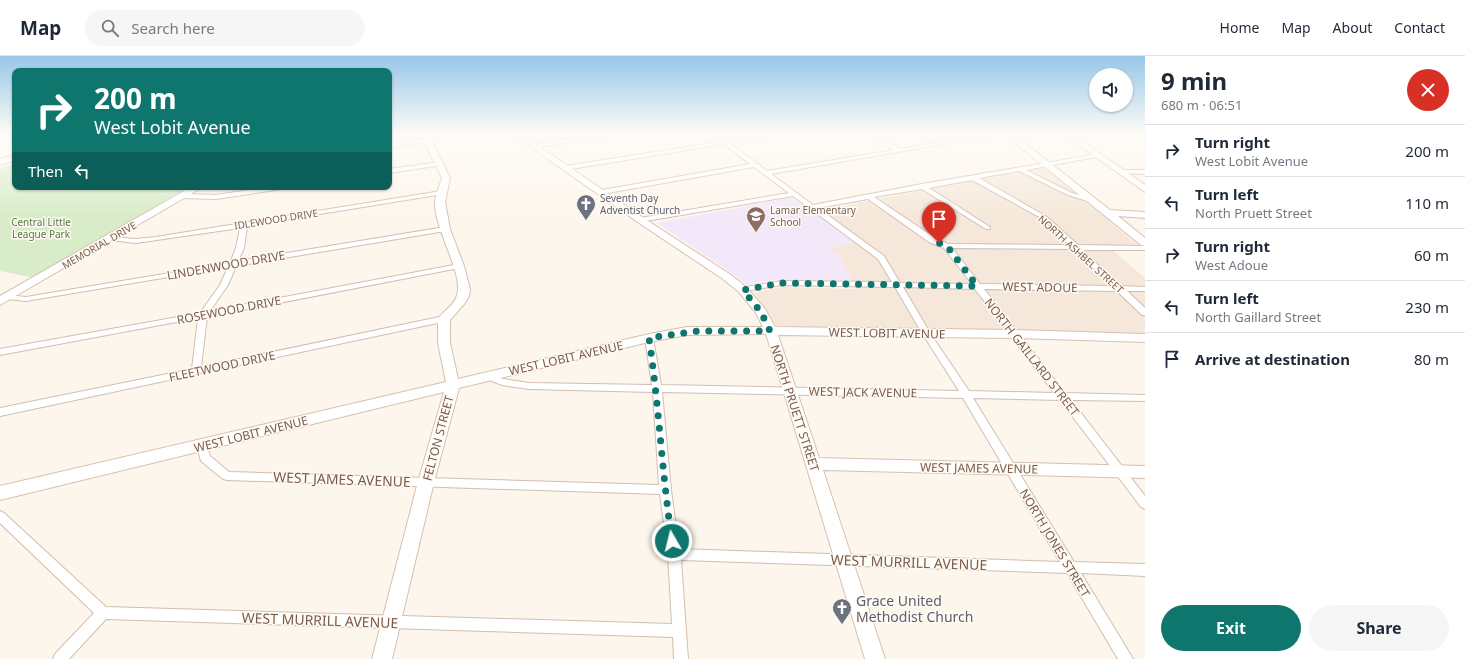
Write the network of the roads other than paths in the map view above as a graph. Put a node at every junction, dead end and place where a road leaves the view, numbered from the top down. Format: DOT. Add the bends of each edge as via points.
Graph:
graph roads {
  1 [pos="439,161"];
  2 [pos="555,161"];
  3 [pos="609,161"];
  4 [pos="749,161"];
  5 [pos="838,161"];
  6 [pos="1043,161"];
  7 [pos="1063,161"];
  8 [pos="1105,161"];
  9 [pos="12,162"];
  10 [pos="440,164"];
  11 [pos="1047,164"];
  12 [pos="0,165"];
  13 [pos="754,165"];
  14 [pos="565,168"];
  15 [pos="1020,169"];
  16 [pos="392,171"];
  17 [pos="1120,172"];
  18 [pos="1145,172"];
  19 [pos="766,173"];
  20 [pos="972,177"];
  21 [pos="922,186"];
  22 [pos="1145,189"];
  23 [pos="193,190"];
  24 [pos="262,190"];
  25 [pos="602,192"];
  26 [pos="441,193"];
  27 [pos="794,194"];
  28 [pos="183,196"];
  29 [pos="868,196"];
  30 [pos="1094,202"];
  31 [pos="812,207"];
  32 [pos="1109,213"];
  33 [pos="1145,215"];
  34 [pos="640,220"];
  35 [pos="244,224"];
  36 [pos="988,228"];
  37 [pos="445,229"];
  38 [pos="110,238"];
  39 [pos="1145,242"];
  40 [pos="947,246"];
  41 [pos="1077,248"];
  42 [pos="1145,248"];
  43 [pos="234,263"];
  44 [pos="458,266"];
  45 [pos="898,285"];
  46 [pos="977,286"];
  47 [pos="1120,289"];
  48 [pos="1145,289"];
  49 [pos="743,290"];
  50 [pos="3,299"];
  51 [pos="1145,312"];
  52 [pos="203,315"];
  53 [pos="444,320"];
  54 [pos="770,331"];
  55 [pos="926,333"];
  56 [pos="1013,334"];
  57 [pos="649,338"];
  58 [pos="1145,338"];
  59 [pos="0,352"];
  60 [pos="196,371"];
  61 [pos="487,376"];
  62 [pos="453,385"];
  63 [pos="656,388"];
  64 [pos="790,391"];
  65 [pos="966,394"];
  66 [pos="1062,396"];
  67 [pos="1145,398"];
  68 [pos="0,412"];
  69 [pos="202,446"];
  70 [pos="813,464"];
  71 [pos="1010,469"];
  72 [pos="1120,472"];
  73 [pos="1145,472"];
  74 [pos="426,482"];
  75 [pos="665,490"];
  76 [pos="0,493"];
  77 [pos="1145,504"];
  78 [pos="0,516"];
  79 [pos="674,554"];
  80 [pos="842,560"];
  81 [pos="1069,567"];
  82 [pos="1145,570"];
  83 [pos="103,613"];
  84 [pos="391,623"];
  85 [pos="679,631"];
  86 [pos="60,659"];
  87 [pos="382,659"];
  88 [pos="681,659"];
  89 [pos="875,659"];
  90 [pos="1126,659"];
  1 -- 10 [label="street"];
  2 -- 14 [label="street, NORTH PRUETT STREET"];
  3 -- 14 [label="street"];
  4 -- 13 [label="street, NORTH JONES STREET"];
  5 -- 19 [label="street"];
  6 -- 11 [label="street"];
  7 -- 11 [label="street"];
  8 -- 17 [label="street"];
  9 -- 12 [label="street"];
  10 -- 16 [label="street"];
  10 -- 26 [label="street" via="446,178"];
  11 -- 15 [label="street"];
  11 -- 30 [label="street"];
  13 -- 19 [label="street, NORTH JONES STREET"];
  13 -- 25 [label="street"];
  14 -- 25 [label="street, NORTH PRUETT STREET"];
  15 -- 20 [label="street"];
  15 -- 30 [label="street" via="1070,194"];
  17 -- 18 [label="street"];
  17 -- 22 [label="street"];
  19 -- 27 [label="street, NORTH JONES STREET"];
  20 -- 21 [label="street"];
  20 -- 41 [label="street, NORTH ASHBEL STREET" via="1045,218"];
  21 -- 29 [label="street"];
  21 -- 36 [label="street"];
  23 -- 28 [label="street, MEMORIAL DRIVE"];
  24 -- 28 [label="street" via="216,197"];
  25 -- 34 [label="street, NORTH PRUETT STREET"];
  26 -- 35 [label="street, IDLEWOOD DRIVE"];
  26 -- 37 [label="street"];
  27 -- 31 [label="street, NORTH JONES STREET"];
  27 -- 34 [label="street"];
  28 -- 38 [label="street, MEMORIAL DRIVE"];
  29 -- 31 [label="street"];
  29 -- 40 [label="street, NORTH GAILLARD STREET" via="932,240"];
  30 -- 32 [label="street"];
  31 -- 45 [label="street, NORTH JONES STREET" via="881,258"];
  32 -- 33 [label="street"];
  32 -- 39 [label="street"];
  34 -- 49 [label="street, NORTH PRUETT STREET"];
  35 -- 38 [label="street, IDLEWOOD DRIVE" via="148,240"];
  35 -- 43 [label="street" via="242,242"];
  37 -- 43 [label="street, LINDENWOOD DRIVE"];
  37 -- 44 [label="street"];
  38 -- 50 [label="street, MEMORIAL DRIVE"];
  40 -- 41 [label="street"];
  40 -- 46 [label="street, NORTH GAILLARD STREET"];
  41 -- 42 [label="street"];
  41 -- 47 [label="street, NORTH ASHBEL STREET"];
  43 -- 50 [label="street, LINDENWOOD DRIVE" via="26,299"];
  43 -- 52 [label="street" via="224,285"];
  44 -- 52 [label="street, ROSEWOOD DRIVE"];
  44 -- 53 [label="street" via="464,289 463,296"];
  45 -- 46 [label="street, WEST ADOUE"];
  45 -- 49 [label="street, WEST ADOUE" via="781,283"];
  45 -- 55 [label="street, NORTH JONES STREET"];
  46 -- 47 [label="street, WEST ADOUE"];
  46 -- 56 [label="street, NORTH GAILLARD STREET"];
  47 -- 48 [label="street, WEST ADOUE"];
  47 -- 51 [label="street, NORTH ASHBEL STREET"];
  49 -- 54 [label="street, NORTH PRUETT STREET" via="761,312"];
  52 -- 59 [label="street, ROSEWOOD DRIVE"];
  52 -- 60 [label="street"];
  53 -- 60 [label="street, FLEETWOOD DRIVE"];
  53 -- 62 [label="street, FELTON STREET" via="444,343"];
  54 -- 55 [label="street, WEST LOBIT AVENUE"];
  54 -- 57 [label="street, WEST LOBIT AVENUE" via="687,331"];
  54 -- 64 [label="street, NORTH PRUETT STREET"];
  55 -- 56 [label="street, WEST LOBIT AVENUE"];
  55 -- 65 [label="street, NORTH JONES STREET"];
  56 -- 58 [label="street, WEST LOBIT AVENUE"];
  56 -- 66 [label="street, NORTH GAILLARD STREET"];
  57 -- 61 [label="street, WEST LOBIT AVENUE"];
  57 -- 63 [label="street"];
  60 -- 68 [label="street, FLEETWOOD DRIVE"];
  61 -- 62 [label="street, WEST LOBIT AVENUE"];
  61 -- 63 [label="street, WEST JACK AVENUE" via="502,382 530,386"];
  62 -- 69 [label="street, WEST LOBIT AVENUE"];
  62 -- 74 [label="street, FELTON STREET"];
  63 -- 64 [label="street, WEST JACK AVENUE"];
  63 -- 75 [label="street"];
  64 -- 65 [label="street, WEST JACK AVENUE"];
  64 -- 70 [label="street, NORTH PRUETT STREET"];
  65 -- 66 [label="street, WEST JACK AVENUE"];
  65 -- 71 [label="street, NORTH JONES STREET"];
  66 -- 67 [label="street, WEST JACK AVENUE"];
  66 -- 72 [label="street, NORTH GAILLARD STREET"];
  69 -- 74 [label="street, WEST JAMES AVENUE" via="205,458 227,476"];
  69 -- 76 [label="street, WEST LOBIT AVENUE"];
  70 -- 71 [label="street, WEST JAMES AVENUE"];
  70 -- 80 [label="street, NORTH PRUETT STREET"];
  71 -- 72 [label="street, WEST JAMES AVENUE"];
  71 -- 81 [label="street, NORTH JONES STREET"];
  72 -- 73 [label="street, WEST JAMES AVENUE"];
  72 -- 77 [label="street, NORTH GAILLARD STREET"];
  74 -- 75 [label="street, WEST JAMES AVENUE"];
  74 -- 84 [label="street, FELTON STREET"];
  75 -- 79 [label="street"];
  78 -- 83 [label="street"];
  79 -- 80 [label="street, WEST MURRILL AVENUE"];
  79 -- 85 [label="street"];
  80 -- 81 [label="street, WEST MURRILL AVENUE"];
  80 -- 89 [label="street, NORTH PRUETT STREET"];
  81 -- 82 [label="street, WEST MURRILL AVENUE"];
  81 -- 90 [label="street, NORTH JONES STREET"];
  83 -- 84 [label="street, WEST MURRILL AVENUE"];
  83 -- 86 [label="street"];
  84 -- 85 [label="street, WEST MURRILL AVENUE"];
  84 -- 87 [label="street, FELTON STREET"];
  85 -- 88 [label="street"];
}
